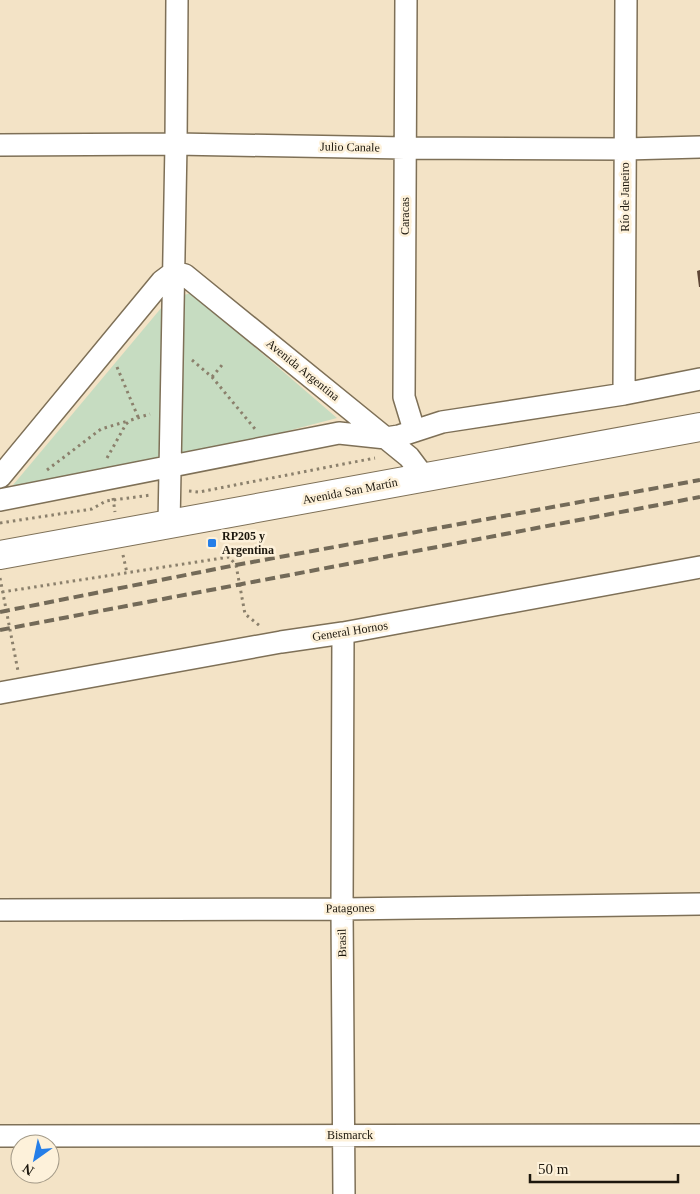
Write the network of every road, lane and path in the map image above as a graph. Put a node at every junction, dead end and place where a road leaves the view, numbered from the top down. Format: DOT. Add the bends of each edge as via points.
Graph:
graph roads {
  1 [pos="177,0"];
  2 [pos="406,0"];
  3 [pos="626,0"];
  4 [pos="176,144"];
  5 [pos="0,145"];
  6 [pos="700,147"];
  7 [pos="405,148"];
  8 [pos="626,149"];
  9 [pos="174,272"];
  10 [pos="172,344"];
  11 [pos="108,346"];
  12 [pos="222,365"];
  13 [pos="212,377"];
  14 [pos="700,379"];
  15 [pos="624,394"];
  16 [pos="171,410"];
  17 [pos="138,417"];
  18 [pos="131,420"];
  19 [pos="700,427"];
  20 [pos="256,429"];
  21 [pos="415,431"];
  22 [pos="386,438"];
  23 [pos="106,460"];
  24 [pos="170,467"];
  25 [pos="417,467"];
  26 [pos="43,473"];
  27 [pos="0,478"];
  28 [pos="170,492"];
  29 [pos="0,500"];
  30 [pos="0,523"];
  31 [pos="169,524"];
  32 [pos="0,555"];
  33 [pos="700,567"];
  34 [pos="0,578"];
  35 [pos="2,592"];
  36 [pos="342,633"];
  37 [pos="281,642"];
  38 [pos="21,689"];
  39 [pos="0,693"];
  40 [pos="700,904"];
  41 [pos="342,909"];
  42 [pos="0,910"];
  43 [pos="344,1135"];
  44 [pos="700,1135"];
  45 [pos="0,1136"];
  46 [pos="344,1194"];
  1 -- 4 [label="street"];
  2 -- 7 [label="street, Caracas"];
  3 -- 8 [label="street, Río de Janeiro"];
  4 -- 5 [label="street, Julio Canale"];
  4 -- 7 [label="street, Julio Canale"];
  4 -- 9 [label="street"];
  6 -- 8 [label="street, Julio Canale"];
  7 -- 8 [label="street, Julio Canale"];
  7 -- 21 [label="street, Caracas" via="404,397"];
  8 -- 15 [label="street, Río de Janeiro"];
  9 -- 10 [label="street"];
  9 -- 11 [label="street" via="162,281"];
  9 -- 22 [label="street, Avenida Argentina" via="185,275"];
  10 -- 13 [label="path"];
  10 -- 16 [label="street"];
  11 -- 17 [label="path"];
  11 -- 27 [label="street"];
  12 -- 13 [label="path"];
  13 -- 20 [label="path"];
  14 -- 15 [label="street"];
  15 -- 21 [label="street" via="442,422"];
  16 -- 17 [label="path"];
  16 -- 24 [label="street"];
  17 -- 18 [label="path"];
  18 -- 23 [label="path"];
  18 -- 26 [label="path" via="101,429"];
  19 -- 25 [label="main road, Avenida San Martín"];
  21 -- 22 [label="street"];
  22 -- 24 [label="street" via="338,433"];
  22 -- 25 [label="street, Avenida Argentina"];
  24 -- 28 [label="street"];
  24 -- 29 [label="street"];
  25 -- 28 [label="path" via="377,458 199,492"];
  25 -- 31 [label="main road, Avenida San Martín"];
  28 -- 30 [label="path" via="106,501 92,509"];
  28 -- 31 [label="street"];
  31 -- 32 [label="main road, Avenida San Martín"];
  33 -- 36 [label="street, General Hornos"];
  34 -- 35 [label="path"];
  35 -- 37 [label="path" via="229,557 236,565 245,614"];
  35 -- 38 [label="path"];
  36 -- 37 [label="street, General Hornos"];
  36 -- 41 [label="street, Brasil"];
  37 -- 38 [label="street, General Hornos"];
  38 -- 39 [label="street, General Hornos"];
  40 -- 41 [label="street, Patagones"];
  41 -- 42 [label="street, Patagones"];
  41 -- 43 [label="street, Brasil"];
  43 -- 44 [label="street, Bismarck"];
  43 -- 45 [label="street, Bismarck"];
  43 -- 46 [label="street, Brasil"];
}
